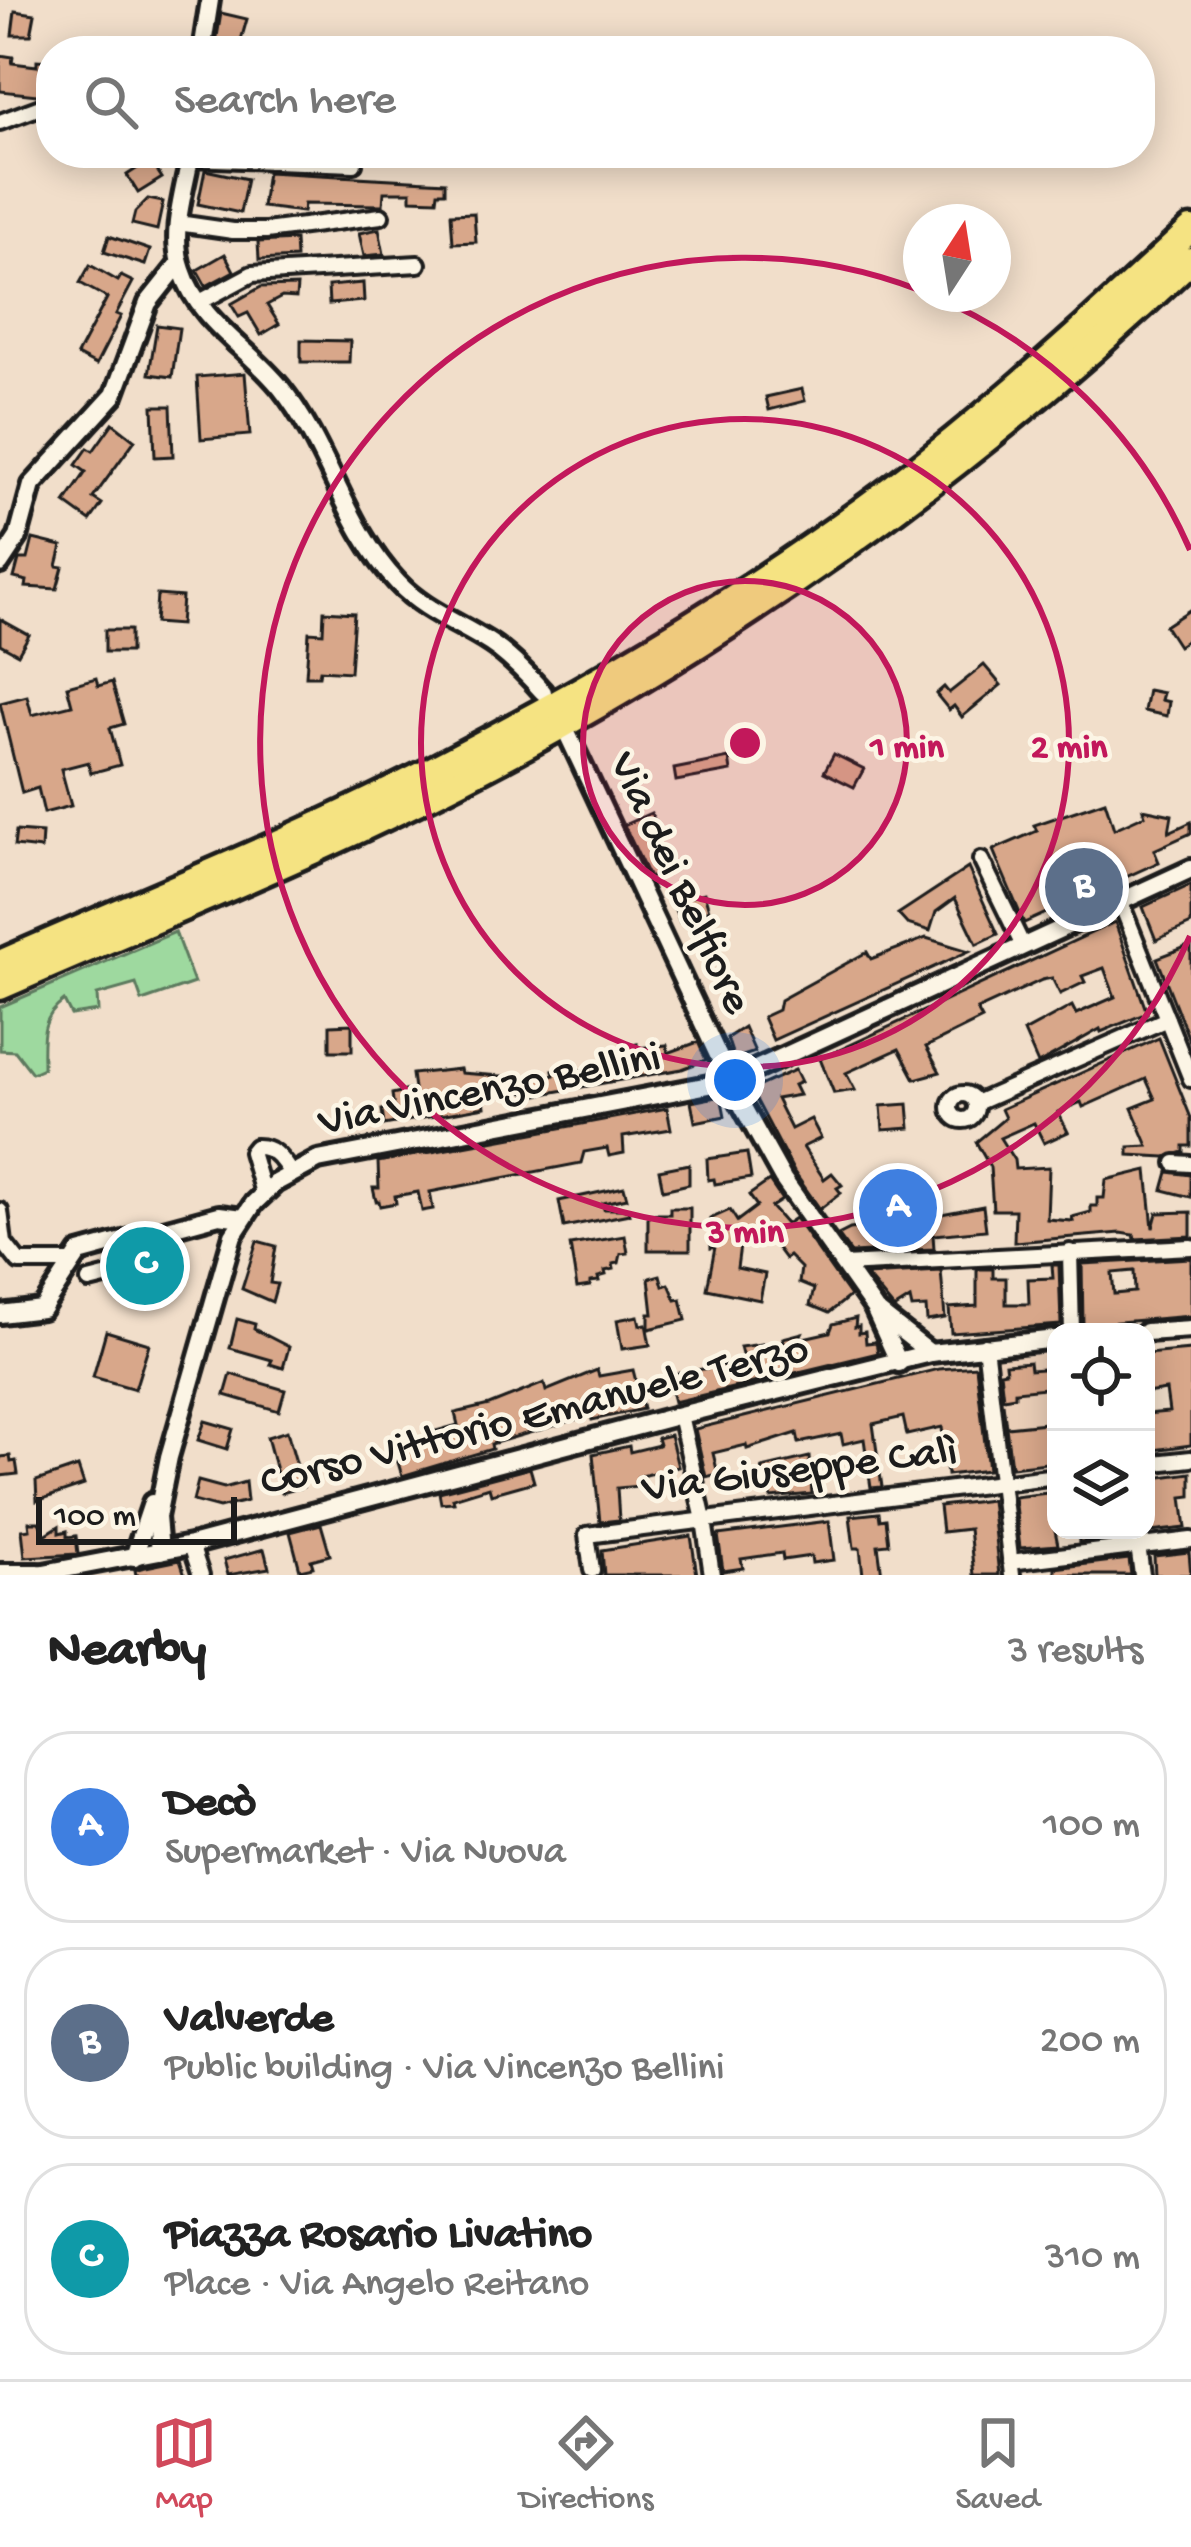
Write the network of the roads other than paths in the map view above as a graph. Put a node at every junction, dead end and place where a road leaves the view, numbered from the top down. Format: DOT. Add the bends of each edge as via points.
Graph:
graph roads {
  1 [pos="210,0"];
  2 [pos="204,36"];
  3 [pos="36,109"];
  4 [pos="0,122"];
  5 [pos="189,168"];
  6 [pos="381,216"];
  7 [pos="178,223"];
  8 [pos="1191,229"];
  9 [pos="1191,260"];
  10 [pos="179,264"];
  11 [pos="418,264"];
  12 [pos="198,303"];
  13 [pos="0,564"];
  14 [pos="544,692"];
  15 [pos="568,735"];
  16 [pos="981,860"];
  17 [pos="1191,868"];
  18 [pos="1120,901"];
  19 [pos="1022,944"];
  20 [pos="0,963"];
  21 [pos="0,987"];
  22 [pos="1167,1019"];
  23 [pos="1191,1079"];
  24 [pos="730,1081"];
  25 [pos="976,1103"];
  26 [pos="291,1173"];
  27 [pos="263,1193"];
  28 [pos="0,1211"];
  29 [pos="243,1218"];
  30 [pos="133,1238"];
  31 [pos="1191,1247"];
  32 [pos="1070,1252"];
  33 [pos="176,1258"];
  34 [pos="71,1260"];
  35 [pos="844,1265"];
  36 [pos="141,1268"];
  37 [pos="89,1281"];
  38 [pos="874,1308"];
  39 [pos="0,1313"];
  40 [pos="1072,1323"];
  41 [pos="1191,1329"];
  42 [pos="1155,1331"];
  43 [pos="1047,1340"];
  44 [pos="985,1345"];
  45 [pos="930,1353"];
  46 [pos="898,1363"];
  47 [pos="680,1415"];
  48 [pos="169,1457"];
  49 [pos="1191,1459"];
  50 [pos="1155,1463"];
  51 [pos="1047,1477"];
  52 [pos="1000,1483"];
  53 [pos="704,1520"];
  54 [pos="1133,1539"];
  55 [pos="1137,1539"];
  56 [pos="1155,1539"];
  57 [pos="1191,1540"];
  58 [pos="191,1545"];
  59 [pos="160,1552"];
  60 [pos="134,1557"];
  61 [pos="1011,1568"];
  62 [pos="592,1570"];
  63 [pos="0,1573"];
  64 [pos="36,1574"];
  65 [pos="201,1575"];
  66 [pos="712,1575"];
  67 [pos="1142,1575"];
  1 -- 2 [label="street"];
  3 -- 4 [label="street"];
  5 -- 7 [label="street"];
  6 -- 7 [label="street" via="266,231"];
  7 -- 10 [label="street"];
  8 -- 20 [label="highway" via="953,441 662,640 450,760"];
  9 -- 21 [label="highway" via="967,459 691,648 442,789"];
  10 -- 12 [label="street"];
  10 -- 13 [label="street" via="148,303 114,395 32,485 18,537"];
  11 -- 12 [label="street" via="252,274"];
  12 -- 14 [label="street" via="281,388 399,585 493,645"];
  15 -- 24 [label="street, Via dei Belfiore"];
  16 -- 19 [label="street"];
  17 -- 18 [label="street, Via Vincenzo Bellini"];
  18 -- 19 [label="street, Via Vincenzo Bellini"];
  18 -- 22 [label="street"];
  19 -- 24 [label="street, Via Vincenzo Bellini"];
  22 -- 23 [label="street"];
  22 -- 25 [label="street"];
  24 -- 26 [label="street, Via Vincenzo Bellini" via="359,1151"];
  24 -- 35 [label="street, Via dei Belfiore" via="783,1179"];
  26 -- 27 [label="street, Via Vincenzo Bellini"];
  26 -- 27 [label="street" via="275,1152 255,1148"];
  27 -- 29 [label="street, Via Vincenzo Bellini"];
  28 -- 34 [label="street" via="4,1243 19,1262"];
  29 -- 30 [label="street" via="219,1215"];
  29 -- 48 [label="street, Via Vincenzo Bellini"];
  30 -- 34 [label="street"];
  30 -- 36 [label="street"];
  31 -- 32 [label="street"];
  32 -- 35 [label="street"];
  32 -- 40 [label="street"];
  33 -- 36 [label="street"];
  34 -- 39 [label="street" via="41,1309"];
  35 -- 38 [label="street, Via dei Belfiore"];
  36 -- 37 [label="street"];
  38 -- 45 [label="street"];
  38 -- 46 [label="street"];
  41 -- 42 [label="street"];
  43 -- 44 [label="street, Corso Vittorio Emanuele Terzo"];
  44 -- 45 [label="street, Corso Vittorio Emanuele Terzo"];
  44 -- 52 [label="street"];
  45 -- 46 [label="street, Corso Vittorio Emanuele Terzo"];
  46 -- 47 [label="street, Corso Vittorio Emanuele Terzo"];
  47 -- 53 [label="street"];
  47 -- 58 [label="street, Corso Vittorio Emanuele Terzo"];
  48 -- 59 [label="street" via="157,1517"];
  48 -- 60 [label="street"];
  49 -- 50 [label="street"];
  51 -- 52 [label="street, Via Giuseppe Calì"];
  52 -- 53 [label="street, Via Giuseppe Calì"];
  52 -- 61 [label="street"];
  53 -- 62 [label="street, Via Giuseppe Calì" via="587,1535"];
  53 -- 66 [label="street"];
  54 -- 61 [label="street"];
  55 -- 67 [label="street"];
  56 -- 57 [label="street"];
  58 -- 59 [label="street, Corso Vittorio Emanuele Terzo"];
  58 -- 65 [label="street"];
  59 -- 60 [label="street, Corso Vittorio Emanuele Terzo"];
  60 -- 64 [label="street, Corso Vittorio Emanuele Terzo"];
  63 -- 64 [label="street, Corso Vittorio Emanuele Terzo"];
}
